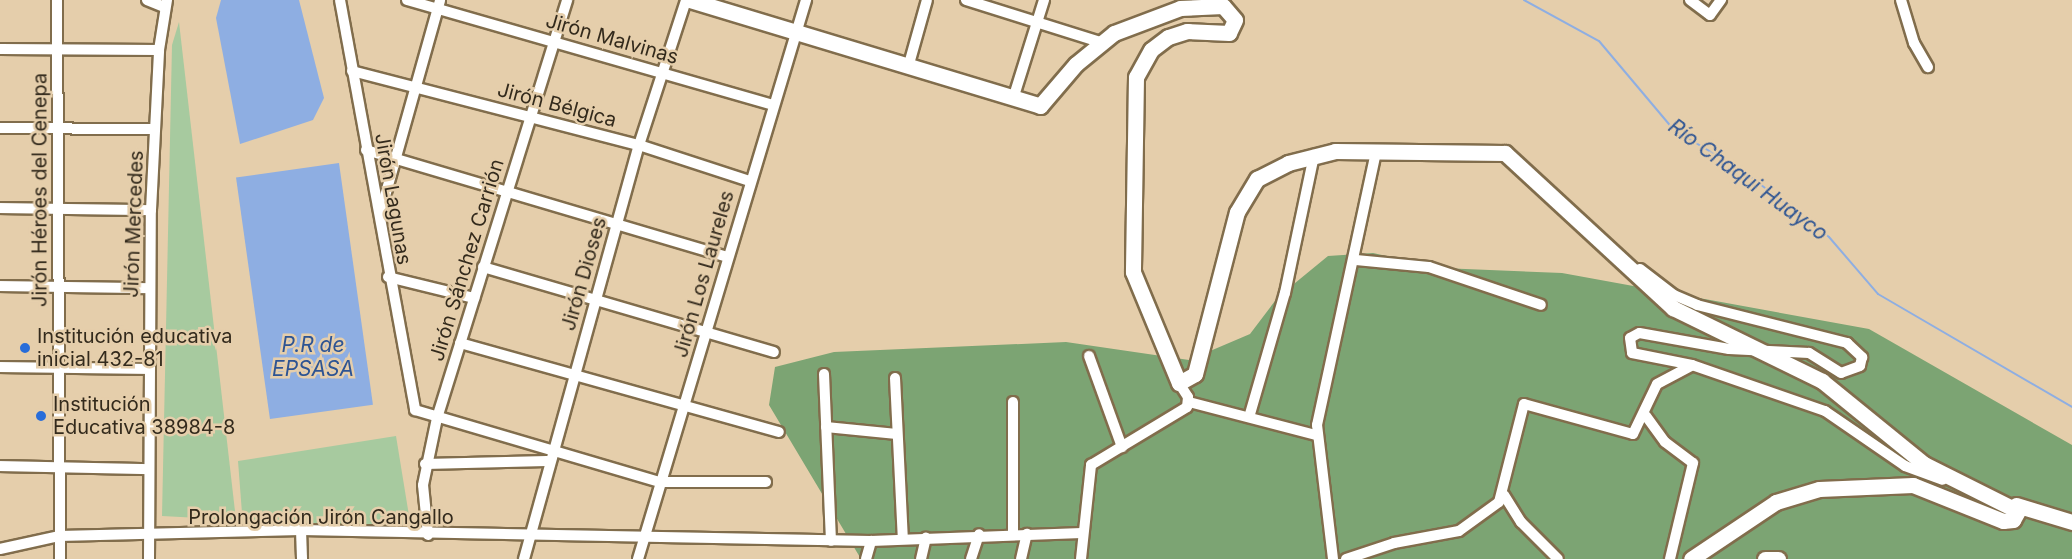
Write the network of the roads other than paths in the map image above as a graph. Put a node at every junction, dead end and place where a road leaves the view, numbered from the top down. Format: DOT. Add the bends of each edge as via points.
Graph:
graph roads {
  1 [pos="57,0"];
  2 [pos="147,0"];
  3 [pos="340,0"];
  4 [pos="407,0"];
  5 [pos="567,0"];
  6 [pos="688,0"];
  7 [pos="806,0"];
  8 [pos="927,0"];
  9 [pos="966,0"];
  10 [pos="1044,0"];
  11 [pos="1690,0"];
  12 [pos="1721,0"];
  13 [pos="1901,0"];
  14 [pos="1211,2"];
  15 [pos="166,4"];
  16 [pos="438,4"];
  17 [pos="1037,20"];
  18 [pos="796,30"];
  19 [pos="554,41"];
  20 [pos="1100,42"];
  21 [pos="0,49"];
  22 [pos="58,50"];
  23 [pos="159,50"];
  24 [pos="909,64"];
  25 [pos="1928,67"];
  26 [pos="352,71"];
  27 [pos="663,72"];
  28 [pos="412,86"];
  29 [pos="1013,99"];
  30 [pos="772,105"];
  31 [pos="530,117"];
  32 [pos="0,128"];
  33 [pos="58,129"];
  34 [pos="155,129"];
  35 [pos="639,145"];
  36 [pos="366,150"];
  37 [pos="1376,151"];
  38 [pos="1314,155"];
  39 [pos="393,160"];
  40 [pos="750,181"];
  41 [pos="506,193"];
  42 [pos="0,208"];
  43 [pos="58,209"];
  44 [pos="151,210"];
  45 [pos="378,220"];
  46 [pos="1584,223"];
  47 [pos="617,224"];
  48 [pos="728,257"];
  49 [pos="1356,260"];
  50 [pos="483,267"];
  51 [pos="388,277"];
  52 [pos="0,286"];
  53 [pos="59,288"];
  54 [pos="148,288"];
  55 [pos="474,298"];
  56 [pos="594,303"];
  57 [pos="1541,305"];
  58 [pos="706,334"];
  59 [pos="460,343"];
  60 [pos="1750,349"];
  61 [pos="774,352"];
  62 [pos="1089,356"];
  63 [pos="1692,365"];
  64 [pos="59,366"];
  65 [pos="0,367"];
  66 [pos="147,369"];
  67 [pos="824,374"];
  68 [pos="574,378"];
  69 [pos="895,378"];
  70 [pos="1179,382"];
  71 [pos="1013,402"];
  72 [pos="1189,402"];
  73 [pos="684,406"];
  74 [pos="1250,414"];
  75 [pos="1646,416"];
  76 [pos="437,418"];
  77 [pos="826,427"];
  78 [pos="779,432"];
  79 [pos="897,434"];
  80 [pos="1316,435"];
  81 [pos="551,447"];
  82 [pos="1122,447"];
  83 [pos="547,461"];
  84 [pos="425,464"];
  85 [pos="0,466"];
  86 [pos="59,466"];
  87 [pos="148,469"];
  88 [pos="659,482"];
  89 [pos="766,482"];
  90 [pos="1983,493"];
  91 [pos="1504,495"];
  92 [pos="2016,505"];
  93 [pos="2072,522"];
  94 [pos="301,530"];
  95 [pos="148,533"];
  96 [pos="1082,533"];
  97 [pos="979,534"];
  98 [pos="1013,534"];
  99 [pos="1027,534"];
  100 [pos="428,535"];
  101 [pos="59,536"];
  102 [pos="529,537"];
  103 [pos="926,538"];
  104 [pos="903,539"];
  105 [pos="644,540"];
  106 [pos="831,541"];
  107 [pos="871,541"];
  108 [pos="0,549"];
  109 [pos="60,559"];
  110 [pos="148,559"];
  111 [pos="302,559"];
  112 [pos="524,559"];
  113 [pos="638,559"];
  114 [pos="866,559"];
  115 [pos="921,559"];
  116 [pos="971,559"];
  117 [pos="1021,559"];
  118 [pos="1081,559"];
  119 [pos="1333,559"];
  120 [pos="1346,559"];
  121 [pos="1558,559"];
  122 [pos="1670,559"];
  123 [pos="1692,559"];
  124 [pos="1766,559"];
  125 [pos="1778,559"];
  1 -- 22 [label="street, Jirón Héroes del Cenepa"];
  2 -- 15 [label="street"];
  3 -- 26 [label="street, Jirón Lagunas"];
  4 -- 16 [label="street, Jirón Malvinas"];
  5 -- 19 [label="street, Jirón Sánchez Carrión"];
  6 -- 18 [label="street"];
  6 -- 27 [label="street, Jirón Dioses"];
  7 -- 18 [label="street, Jirón Los Laureles"];
  8 -- 24 [label="street"];
  9 -- 17 [label="street"];
  10 -- 17 [label="street"];
  11 -- 12 [label="street" via="1710,15"];
  13 -- 25 [label="street" via="1914,43"];
  14 -- 20 [label="street" via="1163,12"];
  14 -- 70 [label="street" via="1233,13 1229,33 1187,31 1168,37 1142,62 1136,85 1132,272"];
  15 -- 23 [label="street, Jirón Mercedes"];
  16 -- 19 [label="street, Jirón Malvinas"];
  16 -- 28 [label="street"];
  17 -- 20 [label="street"];
  17 -- 29 [label="street"];
  18 -- 24 [label="street"];
  18 -- 30 [label="street, Jirón Los Laureles"];
  19 -- 27 [label="street, Jirón Malvinas"];
  19 -- 31 [label="street, Jirón Sánchez Carrión"];
  20 -- 29 [label="street" via="1069,72 1045,105"];
  21 -- 22 [label="street"];
  22 -- 23 [label="street"];
  22 -- 33 [label="street, Jirón Héroes del Cenepa"];
  23 -- 34 [label="street, Jirón Mercedes"];
  24 -- 29 [label="street"];
  26 -- 28 [label="street, Jirón Bélgica"];
  26 -- 36 [label="street, Jirón Lagunas"];
  27 -- 30 [label="street, Jirón Malvinas"];
  27 -- 35 [label="street, Jirón Dioses"];
  28 -- 31 [label="street, Jirón Bélgica"];
  28 -- 39 [label="street"];
  30 -- 40 [label="street, Jirón Los Laureles"];
  31 -- 35 [label="street, Jirón Bélgica"];
  31 -- 41 [label="street, Jirón Sánchez Carrión"];
  32 -- 33 [label="street"];
  33 -- 34 [label="street"];
  33 -- 43 [label="street, Jirón Héroes del Cenepa"];
  34 -- 44 [label="street, Jirón Mercedes"];
  35 -- 40 [label="street, Jirón Bélgica"];
  35 -- 47 [label="street, Jirón Dioses"];
  36 -- 39 [label="street"];
  36 -- 45 [label="street, Jirón Lagunas"];
  37 -- 38 [label="street"];
  37 -- 46 [label="street" via="1506,153"];
  37 -- 49 [label="street"];
  38 -- 70 [label="street" via="1257,178 1247,192 1196,374"];
  38 -- 74 [label="street" via="1285,293"];
  39 -- 41 [label="street"];
  39 -- 45 [label="street"];
  40 -- 48 [label="street, Jirón Los Laureles"];
  41 -- 47 [label="street"];
  41 -- 50 [label="street, Jirón Sánchez Carrión"];
  42 -- 43 [label="street"];
  43 -- 44 [label="street"];
  43 -- 53 [label="street, Jirón Héroes del Cenepa"];
  44 -- 54 [label="street, Jirón Mercedes"];
  45 -- 51 [label="street, Jirón Lagunas"];
  46 -- 60 [label="street" via="1661,300"];
  46 -- 60 [label="street" via="1674,295 1847,344 1862,357 1860,366 1841,373 1809,353"];
  47 -- 48 [label="street"];
  47 -- 56 [label="street, Jirón Dioses"];
  48 -- 58 [label="street, Jirón Los Laureles"];
  49 -- 57 [label="street" via="1429,267"];
  49 -- 80 [label="street"];
  50 -- 55 [label="street, Jirón Sánchez Carrión"];
  50 -- 56 [label="street"];
  51 -- 55 [label="street"];
  51 -- 76 [label="street, Jirón Lagunas" via="412,404"];
  52 -- 53 [label="street"];
  53 -- 54 [label="street"];
  53 -- 64 [label="street, Jirón Héroes del Cenepa"];
  54 -- 66 [label="street, Jirón Mercedes"];
  55 -- 59 [label="street, Jirón Sánchez Carrión"];
  56 -- 58 [label="street"];
  56 -- 68 [label="street, Jirón Dioses"];
  58 -- 61 [label="street"];
  58 -- 73 [label="street, Jirón Los Laureles"];
  59 -- 68 [label="street"];
  59 -- 76 [label="street, Jirón Sánchez Carrión"];
  60 -- 63 [label="street" via="1639,333 1630,338 1629,348 1638,357"];
  60 -- 90 [label="street" via="1834,388 1924,464"];
  62 -- 82 [label="street"];
  63 -- 75 [label="street" via="1657,384"];
  63 -- 90 [label="street" via="1825,411 1905,466"];
  64 -- 65 [label="street"];
  64 -- 66 [label="street"];
  64 -- 86 [label="street, Jirón Héroes del Cenepa"];
  66 -- 87 [label="street, Jirón Mercedes"];
  67 -- 77 [label="street"];
  68 -- 73 [label="street"];
  68 -- 81 [label="street, Jirón Dioses"];
  69 -- 79 [label="street"];
  70 -- 72 [label="street"];
  71 -- 98 [label="street"];
  72 -- 74 [label="street"];
  72 -- 82 [label="street"];
  73 -- 78 [label="street"];
  73 -- 88 [label="street, Jirón Los Laureles"];
  74 -- 80 [label="street"];
  75 -- 91 [label="street" via="1633,435 1524,404 1507,457"];
  75 -- 122 [label="street" via="1665,442 1694,463"];
  76 -- 81 [label="street"];
  76 -- 84 [label="street, Jirón Sánchez Carrión"];
  77 -- 79 [label="street"];
  77 -- 106 [label="street"];
  79 -- 104 [label="street"];
  80 -- 119 [label="street"];
  81 -- 83 [label="street, Jirón Dioses"];
  81 -- 88 [label="street"];
  82 -- 96 [label="street" via="1091,465"];
  83 -- 84 [label="street"];
  83 -- 102 [label="street, Jirón Dioses"];
  84 -- 100 [label="street, Jirón Sánchez Carrión"];
  85 -- 86 [label="street"];
  86 -- 87 [label="street"];
  86 -- 101 [label="street, Jirón Héroes del Cenepa"];
  87 -- 95 [label="street, Jirón Mercedes"];
  88 -- 89 [label="street"];
  88 -- 105 [label="street, Jirón Los Laureles"];
  90 -- 92 [label="street"];
  91 -- 120 [label="street" via="1459,531 1394,543"];
  91 -- 121 [label="street" via="1521,522"];
  92 -- 93 [label="street"];
  92 -- 123 [label="street" via="2016,518 2003,521 1913,486 1810,491 1776,502"];
  94 -- 95 [label="street, Prolongación Jirón Cangallo"];
  94 -- 100 [label="street, Prolongación Jirón Cangallo"];
  94 -- 111 [label="street"];
  95 -- 101 [label="street, Prolongación Jirón Cangallo"];
  95 -- 110 [label="street, Jirón Mercedes"];
  96 -- 99 [label="street, Prolongación Jirón Cangallo"];
  96 -- 118 [label="street"];
  97 -- 98 [label="street, Prolongación Jirón Cangallo"];
  97 -- 103 [label="street, Prolongación Jirón Cangallo"];
  97 -- 116 [label="street"];
  98 -- 99 [label="street, Prolongación Jirón Cangallo"];
  99 -- 117 [label="street"];
  100 -- 102 [label="street, Prolongación Jirón Cangallo"];
  101 -- 108 [label="street, Prolongación Jirón Cangallo"];
  101 -- 109 [label="street, Jirón Héroes del Cenepa"];
  102 -- 105 [label="street, Prolongación Jirón Cangallo"];
  102 -- 112 [label="street, Jirón Dioses"];
  103 -- 104 [label="street, Prolongación Jirón Cangallo"];
  103 -- 115 [label="street"];
  104 -- 107 [label="street, Prolongación Jirón Cangallo"];
  105 -- 106 [label="street, Prolongación Jirón Cangallo"];
  105 -- 113 [label="street, Jirón Los Laureles"];
  106 -- 107 [label="street, Prolongación Jirón Cangallo"];
  107 -- 114 [label="street"];
  124 -- 125 [label="street"];
}
